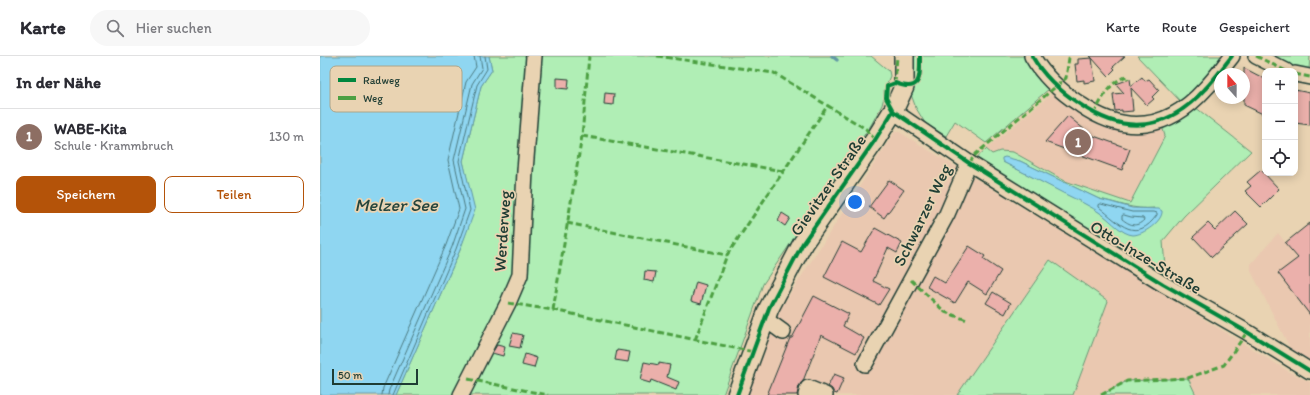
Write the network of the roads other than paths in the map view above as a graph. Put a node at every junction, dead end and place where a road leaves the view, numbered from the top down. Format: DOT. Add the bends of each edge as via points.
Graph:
graph roads {
  1 [pos="534,56"];
  2 [pos="904,56"];
  3 [pos="1032,56"];
  4 [pos="1232,56"];
  5 [pos="1256,56"];
  6 [pos="1280,68"];
  7 [pos="1298,75"];
  8 [pos="1310,77"];
  9 [pos="893,111"];
  10 [pos="969,163"];
  11 [pos="765,320"];
  12 [pos="783,332"];
  13 [pos="865,364"];
  14 [pos="1310,371"];
  15 [pos="461,395"];
  16 [pos="737,395"];
  17 [pos="806,395"];
  18 [pos="825,395"];
  1 -- 15 [label="street, Werderweg" via="520,275"];
  2 -- 9 [label="main road, Gievitzer Straße" via="904,87"];
  3 -- 4 [label="street" via="1044,75 1055,86 1094,114 1124,124 1137,125 1160,121 1180,112 1205,90"];
  5 -- 6 [label="street"];
  7 -- 8 [label="street"];
  9 -- 10 [label="street, Schwarzer Weg"];
  9 -- 11 [label="main road, Gievitzer Straße" via="876,140 803,243"];
  10 -- 13 [label="street, Schwarzer Weg" via="947,214"];
  10 -- 14 [label="street, Otto-Inze-Straße" via="1163,284"];
  11 -- 12 [label="street"];
  11 -- 16 [label="main road, Gievitzer Straße"];
  17 -- 18 [label="street" via="808,388"];
}
